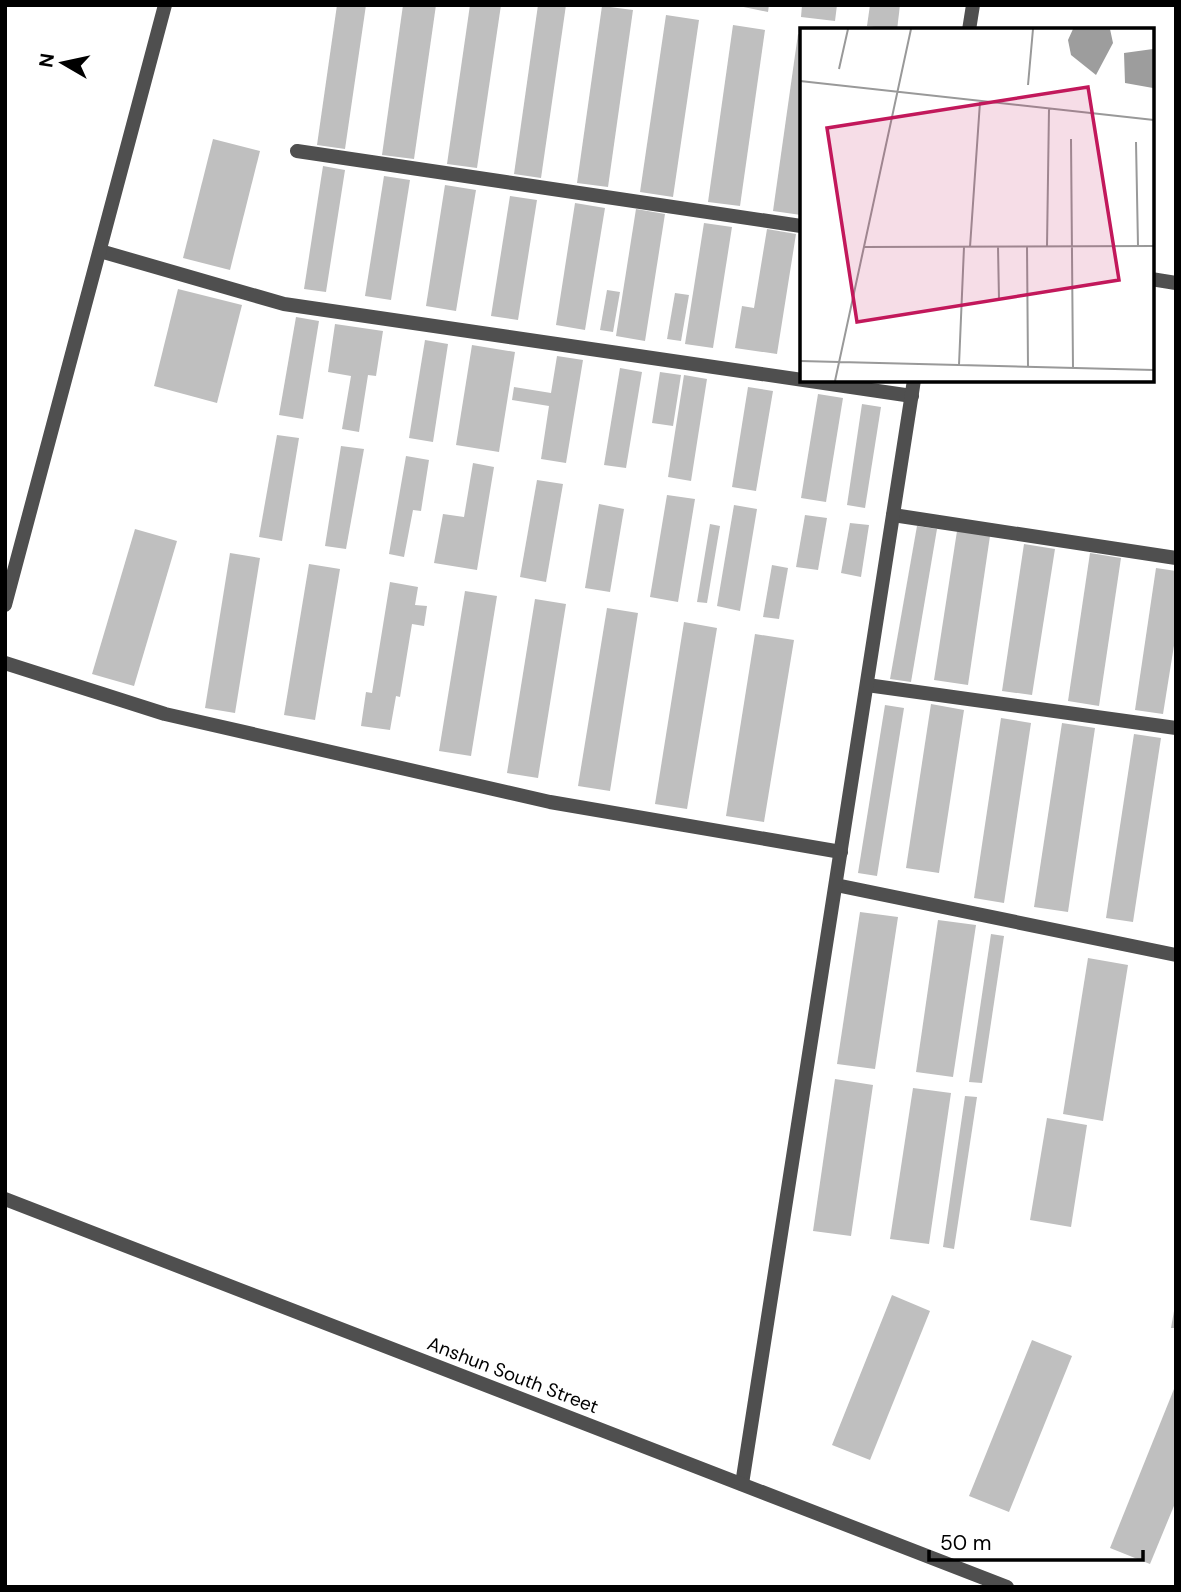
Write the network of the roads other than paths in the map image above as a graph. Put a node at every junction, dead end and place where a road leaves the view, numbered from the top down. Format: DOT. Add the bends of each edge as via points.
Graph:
graph roads {
  1 [pos="165,5"];
  2 [pos="973,5"];
  3 [pos="969,28"];
  4 [pos="297,150"];
  5 [pos="800,226"];
  6 [pos="100,251"];
  7 [pos="1153,279"];
  8 [pos="1176,283"];
  9 [pos="800,380"];
  10 [pos="816,382"];
  11 [pos="914,382"];
  12 [pos="912,396"];
  13 [pos="893,515"];
  14 [pos="1176,558"];
  15 [pos="5,606"];
  16 [pos="5,663"];
  17 [pos="867,685"];
  18 [pos="1176,728"];
  19 [pos="841,852"];
  20 [pos="836,885"];
  21 [pos="1176,955"];
  22 [pos="5,1199"];
  23 [pos="742,1484"];
  24 [pos="1007,1587"];
  1 -- 6 [label="street"];
  2 -- 3 [label="street"];
  4 -- 5 [label="street"];
  6 -- 9 [label="street" via="284,304"];
  6 -- 15 [label="street"];
  7 -- 8 [label="street"];
  10 -- 12 [label="street"];
  11 -- 12 [label="street"];
  12 -- 13 [label="street"];
  13 -- 14 [label="street"];
  13 -- 17 [label="street"];
  16 -- 19 [label="street" via="165,714 523,796"];
  17 -- 18 [label="street"];
  17 -- 19 [label="street"];
  19 -- 20 [label="street"];
  20 -- 21 [label="street"];
  20 -- 23 [label="street"];
  22 -- 23 [label="street, Anshun South Street"];
  23 -- 24 [label="street, Anshun South Street"];
}
